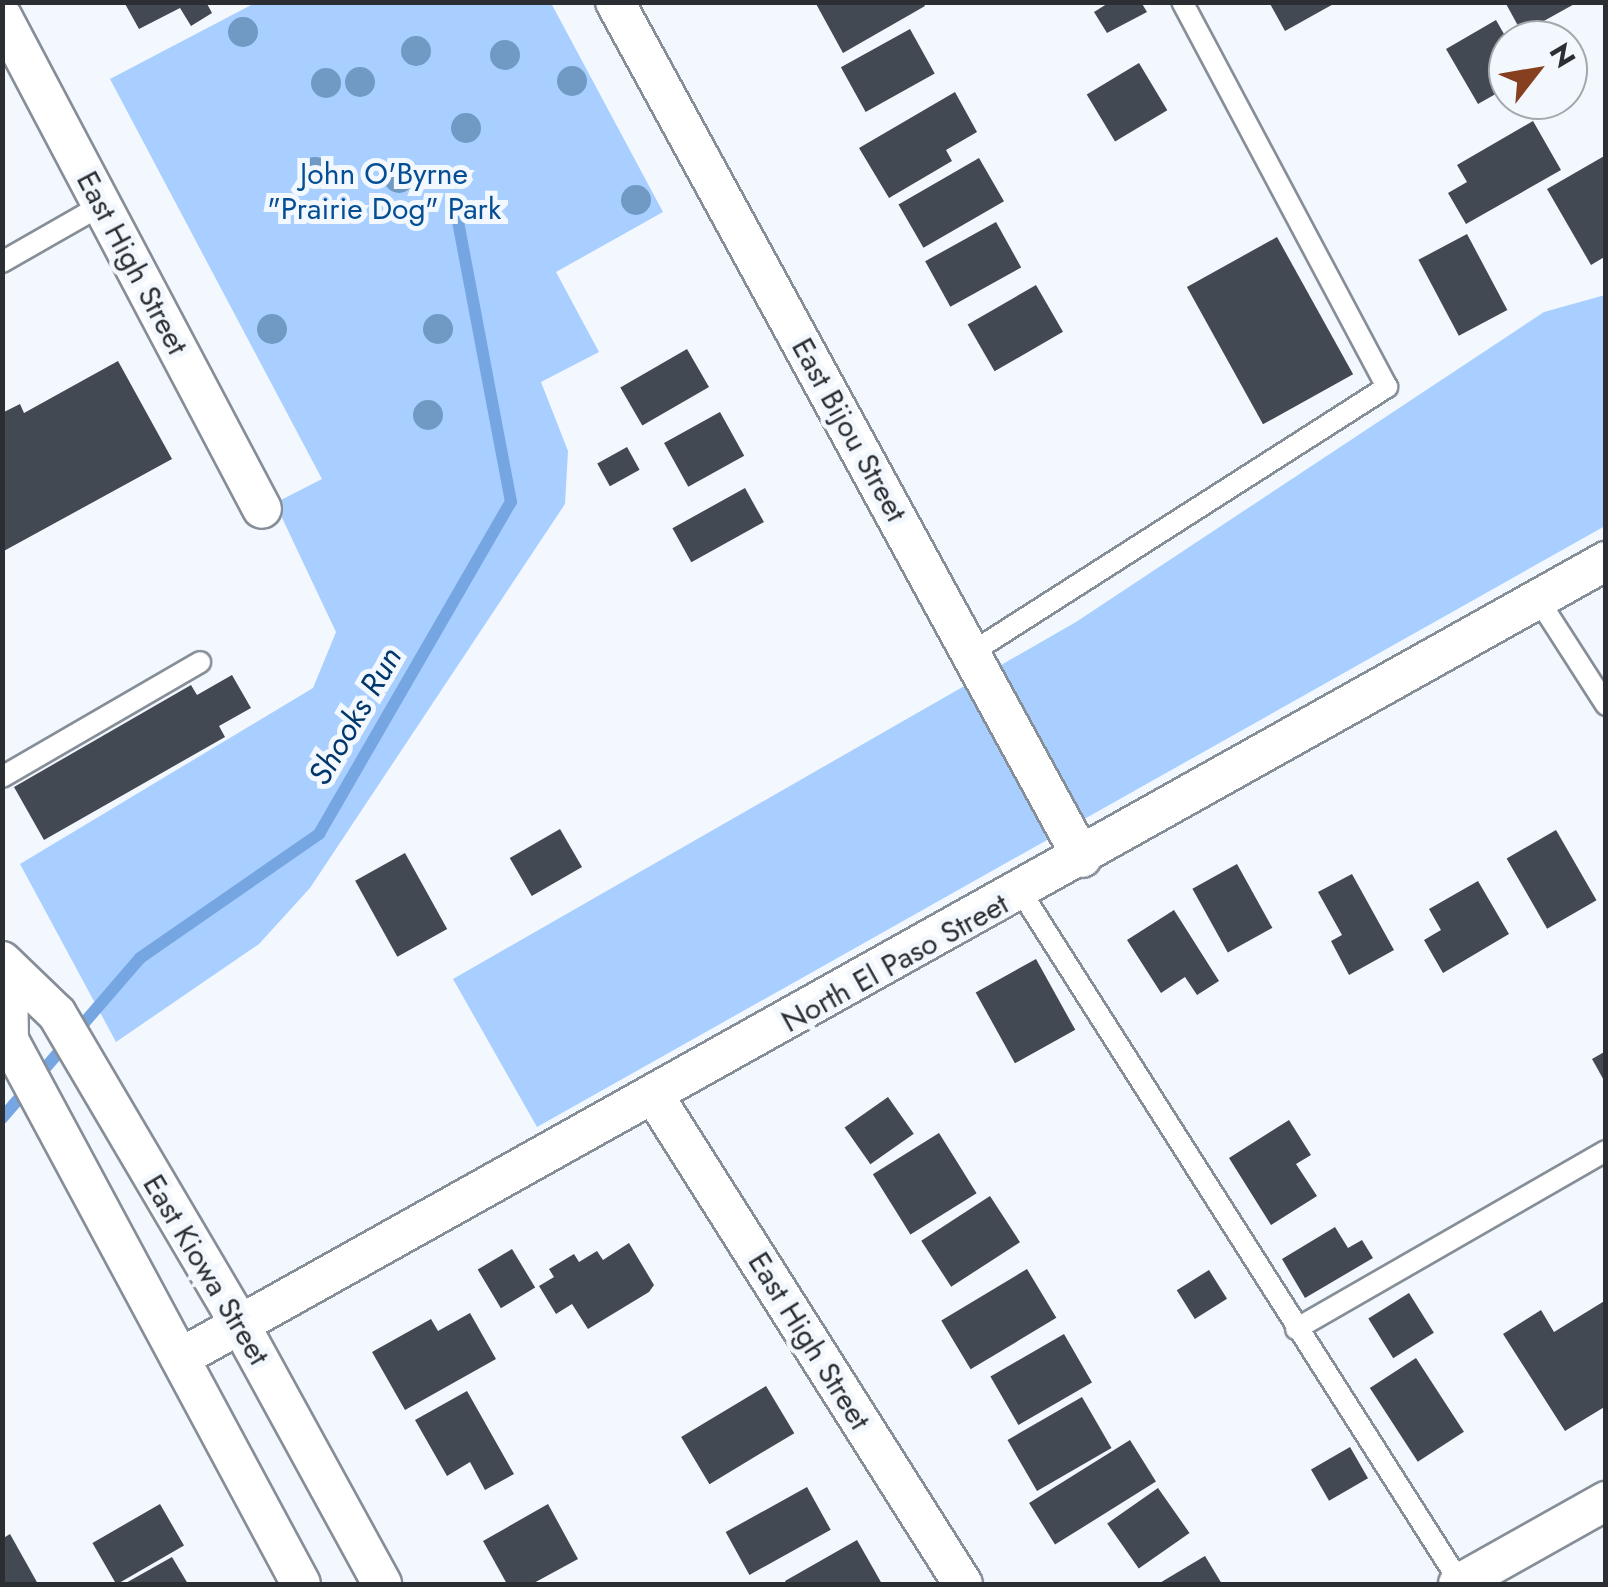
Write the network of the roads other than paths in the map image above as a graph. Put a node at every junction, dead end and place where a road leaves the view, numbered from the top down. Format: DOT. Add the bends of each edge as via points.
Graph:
graph roads {
  1 [pos="615,2"];
  2 [pos="1182,2"];
  3 [pos="2,16"];
  4 [pos="102,205"];
  5 [pos="2,262"];
  6 [pos="262,509"];
  7 [pos="1606,561"];
  8 [pos="1538,599"];
  9 [pos="970,652"];
  10 [pos="200,662"];
  11 [pos="1606,704"];
  12 [pos="2,777"];
  13 [pos="1082,858"];
  14 [pos="1021,892"];
  15 [pos="4,968"];
  16 [pos="655,1097"];
  17 [pos="1606,1152"];
  18 [pos="241,1326"];
  19 [pos="1296,1329"];
  20 [pos="180,1358"];
  21 [pos="1606,1501"];
  22 [pos="301,1584"];
  23 [pos="382,1584"];
  24 [pos="964,1584"];
  25 [pos="1460,1584"];
  1 -- 9 [label="street, East Bijou Street"];
  2 -- 9 [label="lane" via="1388,387"];
  3 -- 4 [label="street, East High Street"];
  4 -- 5 [label="lane"];
  4 -- 6 [label="street, East High Street"];
  7 -- 8 [label="street, North El Paso Street"];
  8 -- 11 [label="lane"];
  8 -- 13 [label="street, North El Paso Street"];
  9 -- 13 [label="street, East Bijou Street"];
  10 -- 12 [label="lane"];
  13 -- 14 [label="street, North El Paso Street"];
  14 -- 16 [label="street, North El Paso Street"];
  14 -- 19 [label="lane"];
  15 -- 18 [label="street, East Kiowa Street" via="57,1014"];
  15 -- 20 [label="street, East Kiowa Street" via="9,1040"];
  16 -- 18 [label="street, North El Paso Street"];
  16 -- 24 [label="street, East High Street"];
  17 -- 19 [label="lane"];
  18 -- 20 [label="street, North El Paso Street"];
  18 -- 23 [label="street, East Kiowa Street"];
  19 -- 25 [label="lane"];
  20 -- 22 [label="street, East Kiowa Street"];
  21 -- 25 [label="street"];
}
